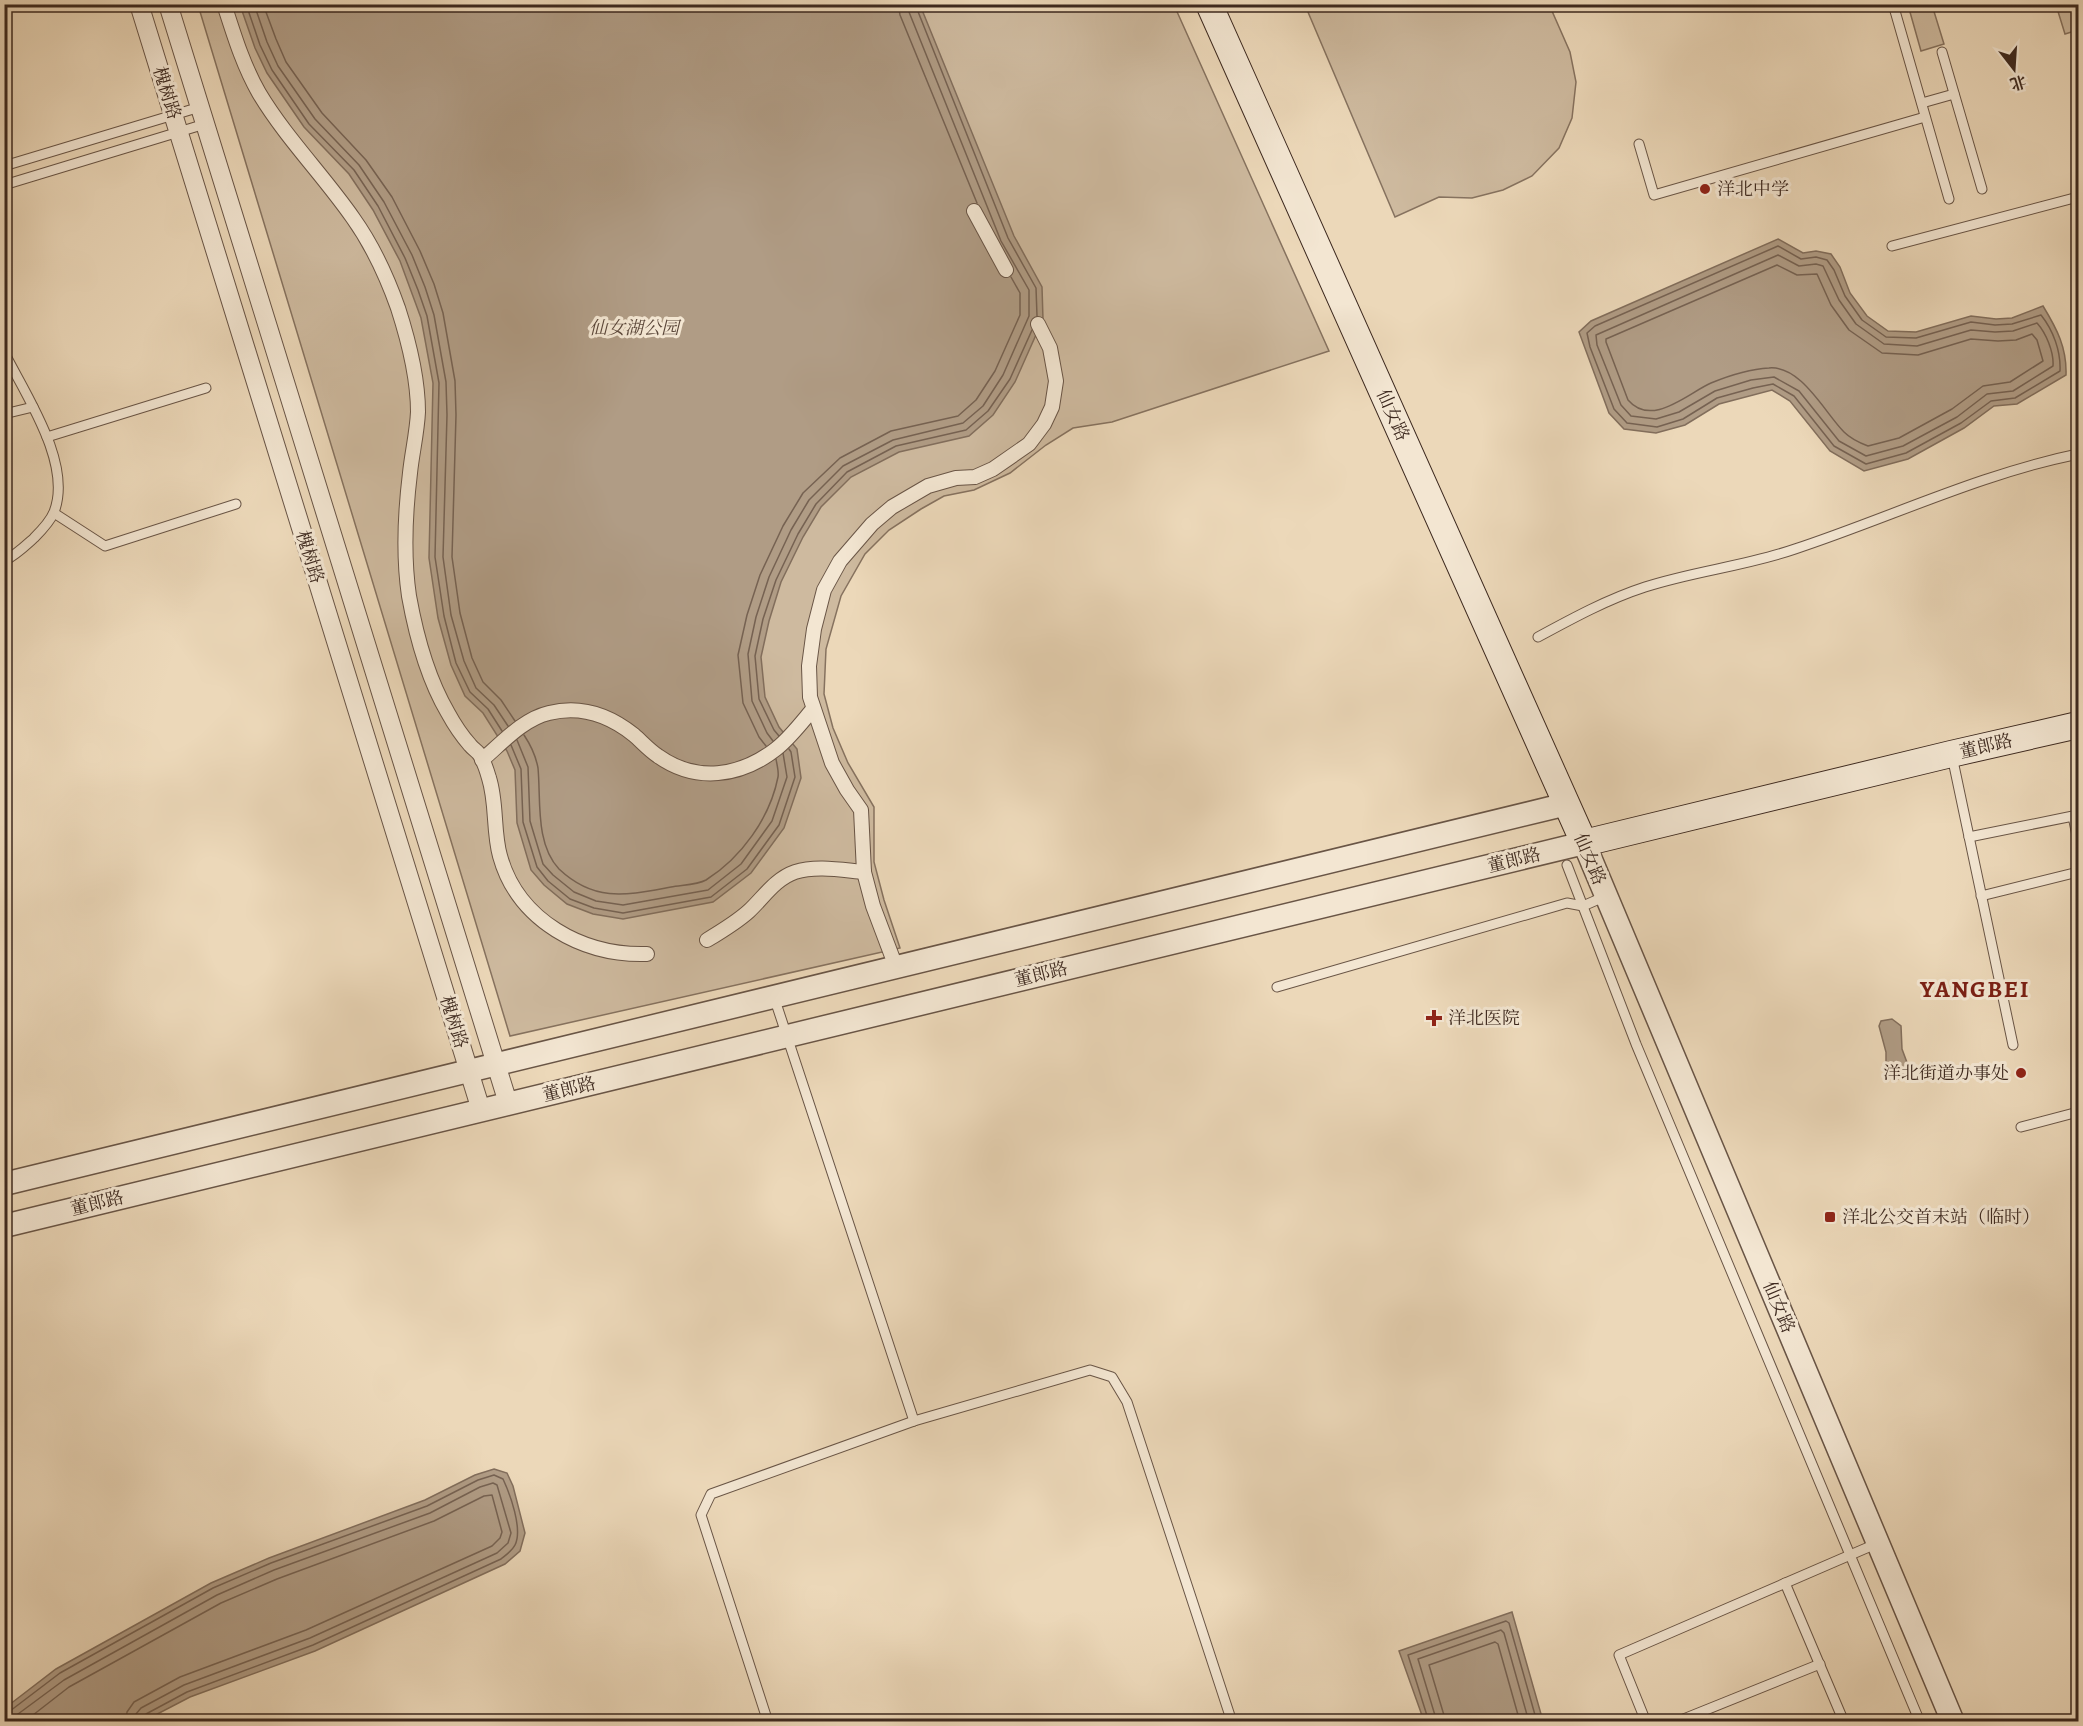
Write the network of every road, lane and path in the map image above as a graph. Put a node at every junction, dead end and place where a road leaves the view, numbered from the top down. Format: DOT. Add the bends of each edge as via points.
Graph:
graph roads {
  1 [pos="19,4"];
  2 [pos="139,4"];
  3 [pos="168,4"];
  4 [pos="224,4"];
  5 [pos="1209,4"];
  6 [pos="1893,4"];
  7 [pos="4,9"];
  8 [pos="1942,52"];
  9 [pos="1954,94"];
  10 [pos="1922,103"];
  11 [pos="202,115"];
  12 [pos="1925,117"];
  13 [pos="176,123"];
  14 [pos="1639,144"];
  15 [pos="4,166"];
  16 [pos="4,185"];
  17 [pos="1982,189"];
  18 [pos="2079,197"];
  19 [pos="1949,199"];
  20 [pos="974,212"];
  21 [pos="1892,246"];
  22 [pos="1006,270"];
  23 [pos="1040,327"];
  24 [pos="4,352"];
  25 [pos="206,388"];
  26 [pos="33,407"];
  27 [pos="4,414"];
  28 [pos="47,436"];
  29 [pos="2079,454"];
  30 [pos="236,504"];
  31 [pos="54,513"];
  32 [pos="4,561"];
  33 [pos="1538,637"];
  34 [pos="813,709"];
  35 [pos="2079,725"];
  36 [pos="1951,754"];
  37 [pos="482,760"];
  38 [pos="1567,804"];
  39 [pos="1969,837"];
  40 [pos="2079,841"];
  41 [pos="1584,843"];
  42 [pos="1567,865"];
  43 [pos="864,872"];
  44 [pos="2079,872"];
  45 [pos="1606,896"];
  46 [pos="1981,896"];
  47 [pos="1583,906"];
  48 [pos="707,940"];
  49 [pos="647,954"];
  50 [pos="896,967"];
  51 [pos="1277,987"];
  52 [pos="774,997"];
  53 [pos="788,1035"];
  54 [pos="2013,1045"];
  55 [pos="496,1065"];
  56 [pos="469,1071"];
  57 [pos="508,1103"];
  58 [pos="481,1110"];
  59 [pos="2079,1112"];
  60 [pos="2021,1127"];
  61 [pos="4,1184"];
  62 [pos="4,1226"];
  63 [pos="914,1421"];
  64 [pos="1878,1543"];
  65 [pos="1850,1555"];
  66 [pos="1785,1583"];
  67 [pos="1820,1664"];
  68 [pos="768,1722"];
  69 [pos="1232,1722"];
  70 [pos="1646,1722"];
  71 [pos="1676,1722"];
  72 [pos="1844,1722"];
  73 [pos="1920,1722"];
  74 [pos="1953,1722"];
  1 -- 7 [label="lane"];
  2 -- 13 [label="street, 槐树路"];
  3 -- 11 [label="street, 槐树路"];
  4 -- 37 [label="street" via="241,57 260,93 304,157 354,219 386,277 404,325 413,361 418,414 404,548 410,597 431,675 447,711"];
  5 -- 38 [label="main road, 仙女路"];
  6 -- 10 [label="lane"];
  8 -- 9 [label="lane"];
  9 -- 10 [label="lane"];
  9 -- 17 [label="lane"];
  10 -- 12 [label="lane"];
  11 -- 13 [label="lane"];
  11 -- 13 [label="lane"];
  11 -- 55 [label="street, 槐树路"];
  12 -- 14 [label="lane" via="1654,195"];
  12 -- 19 [label="lane"];
  13 -- 15 [label="lane"];
  13 -- 16 [label="lane"];
  13 -- 56 [label="street, 槐树路"];
  18 -- 21 [label="lane"];
  20 -- 22 [label="street"];
  23 -- 34 [label="street" via="1050,348 1056,381 1052,407 1044,424 1029,444 993,469 912,494 872,524 840,561 825,590 814,629 809,666"];
  24 -- 26 [label="lane"];
  25 -- 28 [label="lane"];
  26 -- 27 [label="lane"];
  26 -- 28 [label="lane"];
  28 -- 31 [label="lane" via="57,473"];
  29 -- 33 [label="lane" via="1978,482 1793,550 1645,587 1586,611"];
  30 -- 31 [label="lane" via="105,546"];
  31 -- 32 [label="lane" via="40,532"];
  34 -- 37 [label="street" via="778,748 727,773 690,772 671,765 618,723 585,711 547,713 524,724"];
  34 -- 43 [label="street" via="832,763 861,810"];
  35 -- 36 [label="main road, 董郎路"];
  36 -- 39 [label="lane"];
  36 -- 41 [label="main road, 董郎路"];
  37 -- 49 [label="street" via="492,787 500,857 530,910 578,942 608,952"];
  38 -- 41 [label="main road, 仙女路"];
  38 -- 50 [label="street"];
  39 -- 40 [label="lane" via="2073,816"];
  39 -- 46 [label="lane"];
  41 -- 45 [label="street, 仙女路"];
  41 -- 53 [label="street, 董郎路"];
  42 -- 47 [label="lane"];
  43 -- 48 [label="street" via="796,871"];
  43 -- 50 [label="street"];
  44 -- 46 [label="lane"];
  45 -- 47 [label="lane"];
  45 -- 64 [label="street, 仙女路"];
  46 -- 54 [label="lane"];
  47 -- 51 [label="lane" via="1567,903"];
  47 -- 65 [label="lane" via="1636,1044"];
  50 -- 52 [label="street"];
  52 -- 53 [label="lane"];
  52 -- 55 [label="street"];
  53 -- 57 [label="street, 董郎路"];
  53 -- 63 [label="lane"];
  55 -- 56 [label="street"];
  55 -- 57 [label="street, 槐树路"];
  56 -- 58 [label="street, 槐树路"];
  56 -- 61 [label="street"];
  57 -- 58 [label="street, 董郎路"];
  58 -- 62 [label="street, 董郎路"];
  59 -- 60 [label="lane"];
  63 -- 68 [label="lane" via="711,1494 700,1515"];
  63 -- 69 [label="lane" via="1090,1370 1112,1377 1127,1402"];
  64 -- 65 [label="lane"];
  64 -- 74 [label="street, 仙女路"];
  65 -- 66 [label="lane"];
  65 -- 73 [label="lane"];
  66 -- 67 [label="lane"];
  66 -- 70 [label="lane" via="1619,1655"];
  67 -- 71 [label="lane"];
  67 -- 72 [label="lane"];
}
